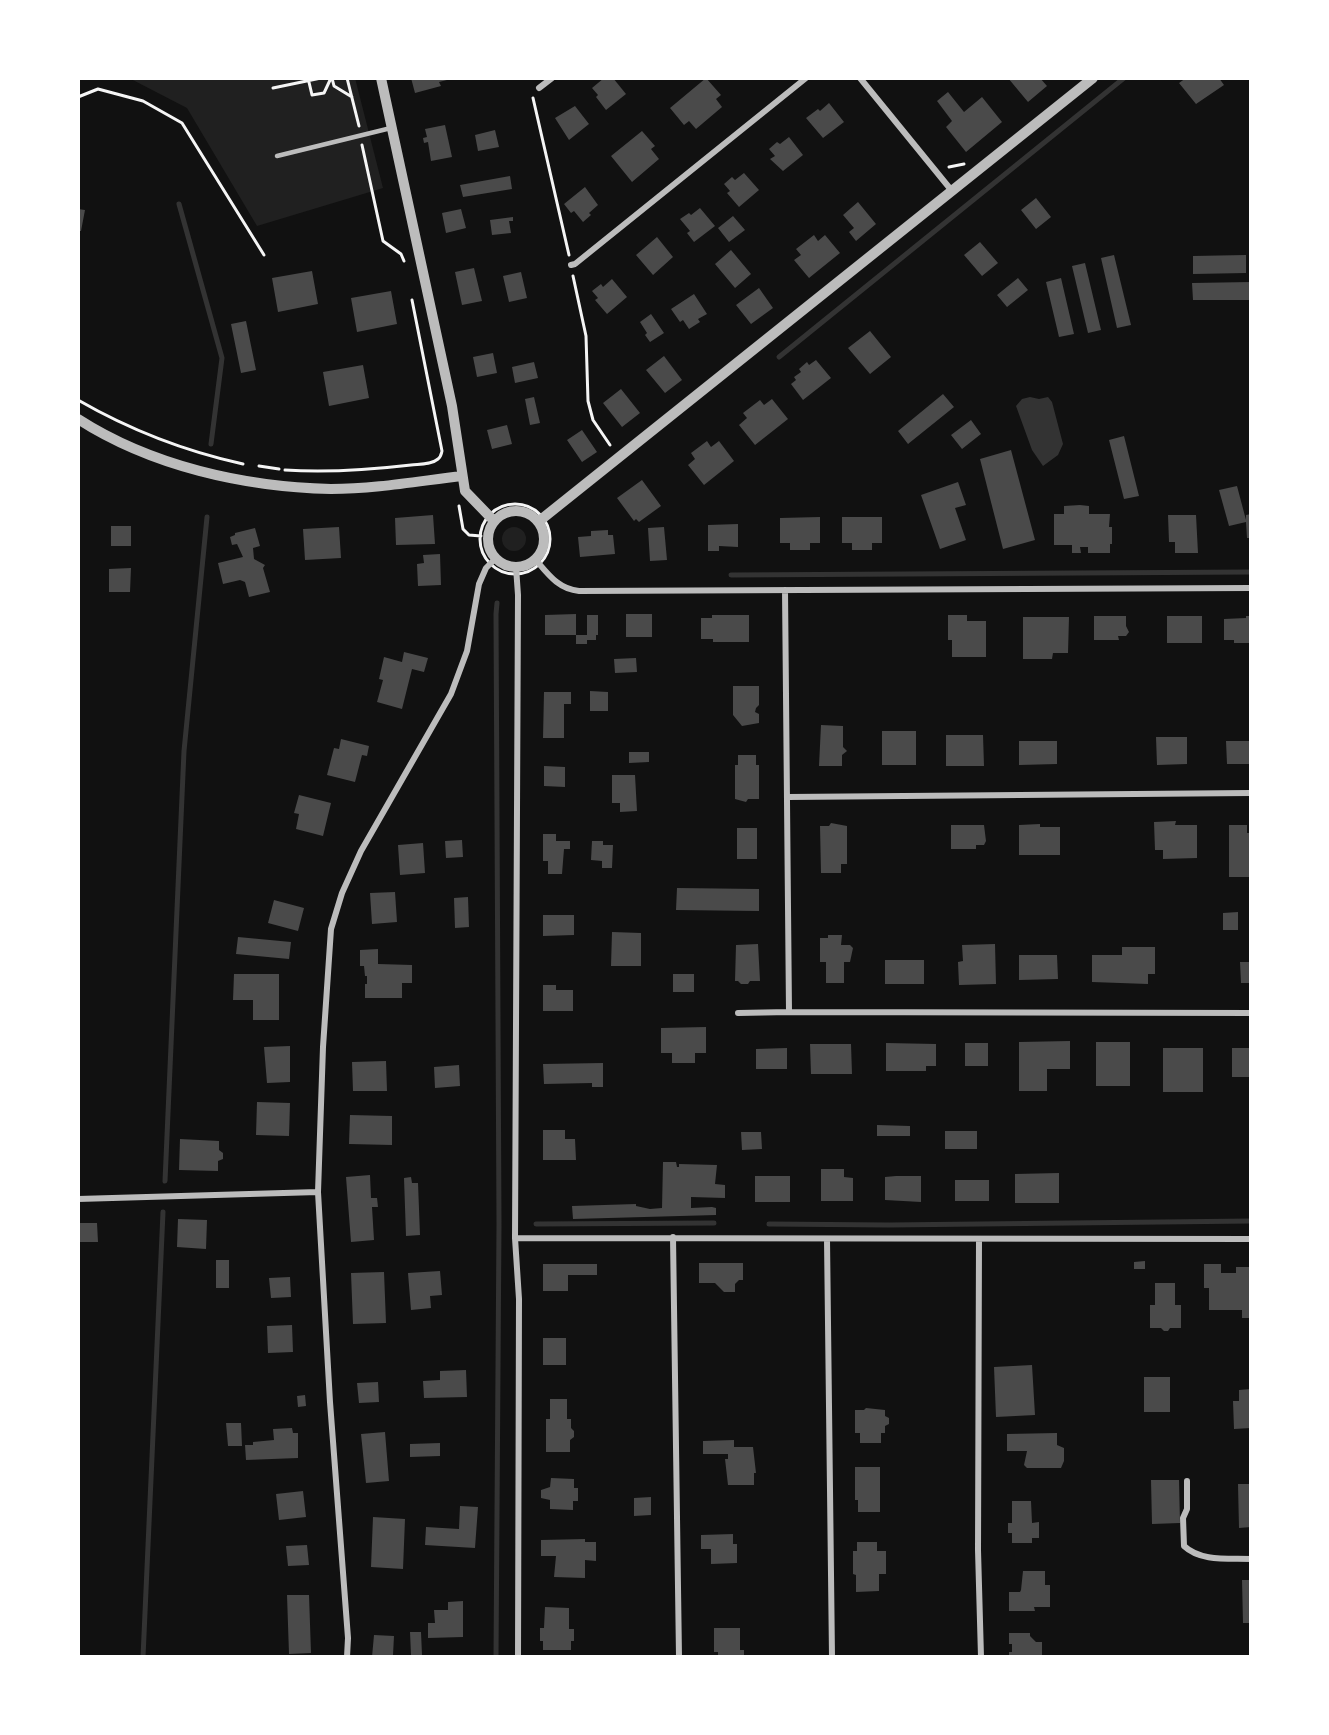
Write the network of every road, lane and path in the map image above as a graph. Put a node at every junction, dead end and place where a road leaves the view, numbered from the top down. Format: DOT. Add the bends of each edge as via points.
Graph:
graph roads {
  1 [pos="321,78"];
  2 [pos="331,78"];
  3 [pos="347,78"];
  4 [pos="381,78"];
  5 [pos="552,78"];
  6 [pos="806,78"];
  7 [pos="860,78"];
  8 [pos="1094,78"];
  9 [pos="308,79"];
  10 [pos="273,88"];
  11 [pos="539,88"];
  12 [pos="78,97"];
  13 [pos="352,97"];
  14 [pos="392,127"];
  15 [pos="277,156"];
  16 [pos="952,191"];
  17 [pos="264,255"];
  18 [pos="405,265"];
  19 [pos="571,265"];
  20 [pos="412,298"];
  21 [pos="78,400"];
  22 [pos="79,423"];
  23 [pos="462,476"];
  24 [pos="458,502"];
  25 [pos="492,519"];
  26 [pos="541,520"];
  27 [pos="481,536"];
  28 [pos="493,561"];
  29 [pos="538,561"];
  30 [pos="517,570"];
  31 [pos="1251,588"];
  32 [pos="785,590"];
  33 [pos="1251,793"];
  34 [pos="788,797"];
  35 [pos="738,1012"];
  36 [pos="789,1012"];
  37 [pos="1251,1013"];
  38 [pos="318,1192"];
  39 [pos="78,1199"];
  40 [pos="673,1237"];
  41 [pos="515,1238"];
  42 [pos="827,1239"];
  43 [pos="979,1239"];
  44 [pos="1251,1239"];
  45 [pos="1187,1481"];
  46 [pos="1251,1558"];
  47 [pos="347,1657"];
  48 [pos="518,1657"];
  49 [pos="679,1657"];
  50 [pos="832,1657"];
  51 [pos="981,1657"];
  1 -- 9 [label="path"];
  2 -- 9 [label="path" via="324,93 312,95"];
  2 -- 13 [label="path" via="334,86"];
  3 -- 13 [label="path"];
  4 -- 14 [label="street"];
  5 -- 11 [label="street"];
  6 -- 19 [label="street"];
  7 -- 16 [label="street"];
  8 -- 16 [label="street"];
  9 -- 10 [label="path"];
  12 -- 17 [label="path" via="98,89 143,100 182,123"];
  13 -- 18 [label="path" via="383,241 401,254"];
  14 -- 15 [label="lane"];
  14 -- 23 [label="street" via="452,406"];
  16 -- 26 [label="street"];
  20 -- 21 [label="path" via="442,451 436,461 344,472 249,465 152,437"];
  22 -- 23 [label="street" via="156,457 195,469 291,487 352,488"];
  23 -- 25 [label="street" via="467,495"];
  24 -- 27 [label="path" via="463,529 469,535"];
  25 -- 26 [label="street" via="515,511"];
  25 -- 26 [label="path" via="500,507 515,504 533,509"];
  25 -- 27 [label="path" via="482,528"];
  25 -- 28 [label="street" via="488,540"];
  26 -- 29 [label="street" via="543,544"];
  26 -- 29 [label="path" via="550,533 548,552"];
  27 -- 28 [label="path" via="483,550"];
  28 -- 30 [label="street"];
  28 -- 30 [label="path" via="499,570"];
  28 -- 38 [label="street" via="479,584 467,651 451,694 370,834 335,913 329,946"];
  29 -- 30 [label="street"];
  29 -- 30 [label="path" via="528,570"];
  29 -- 32 [label="street" via="558,584 571,590"];
  30 -- 41 [label="street"];
  31 -- 32 [label="street"];
  32 -- 34 [label="street"];
  33 -- 34 [label="street"];
  34 -- 36 [label="street"];
  35 -- 36 [label="street"];
  36 -- 37 [label="street"];
  38 -- 39 [label="street"];
  38 -- 47 [label="street"];
  40 -- 41 [label="street"];
  40 -- 42 [label="street"];
  40 -- 49 [label="street"];
  41 -- 48 [label="street" via="519,1299"];
  42 -- 43 [label="street"];
  42 -- 50 [label="street"];
  43 -- 44 [label="street"];
  43 -- 51 [label="street"];
  45 -- 46 [label="street" via="1184,1546 1191,1553 1216,1558"];
}
